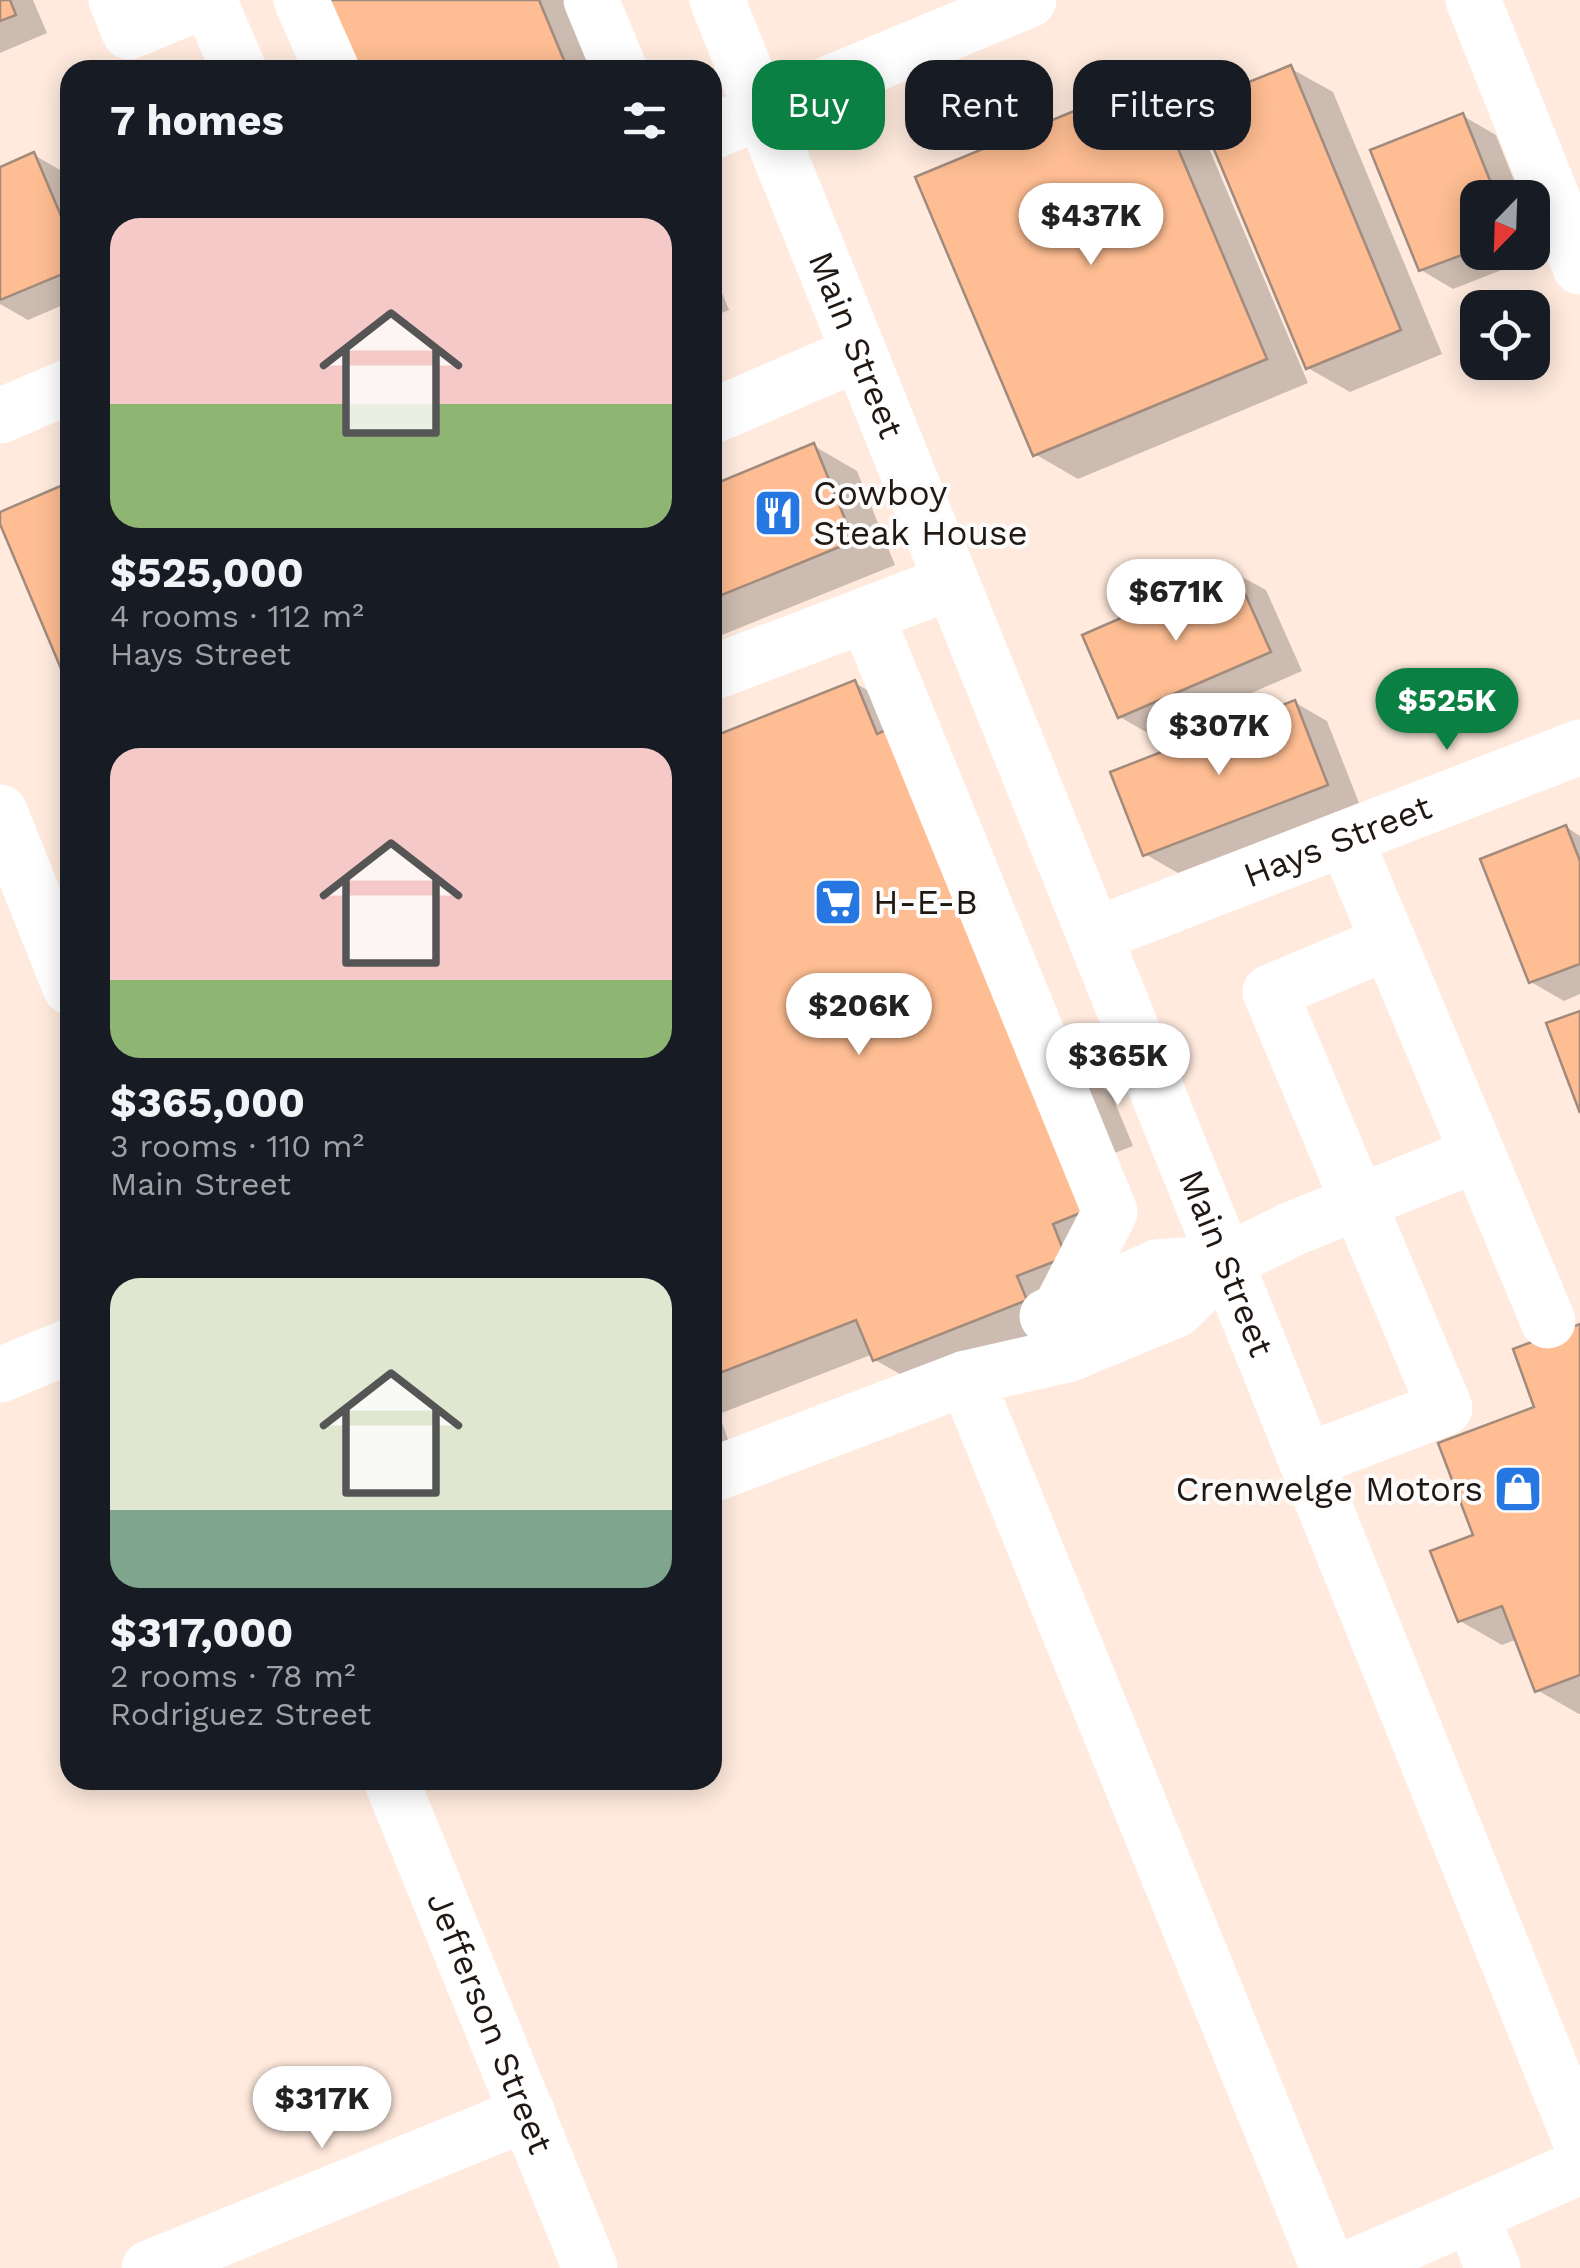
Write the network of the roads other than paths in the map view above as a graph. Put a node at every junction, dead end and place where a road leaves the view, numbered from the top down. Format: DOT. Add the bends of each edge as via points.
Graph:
graph roads {
  1 [pos="116,0"];
  2 [pos="208,0"];
  3 [pos="276,0"];
  4 [pos="301,0"];
  5 [pos="591,0"];
  6 [pos="717,0"];
  7 [pos="1029,0"];
  8 [pos="1473,0"];
  9 [pos="935,18"];
  10 [pos="235,60"];
  11 [pos="301,60"];
  12 [pos="328,60"];
  13 [pos="616,60"];
  14 [pos="737,122"];
  15 [pos="1580,267"];
  16 [pos="859,353"];
  17 [pos="60,390"];
  18 [pos="722,415"];
  19 [pos="0,416"];
  20 [pos="952,582"];
  21 [pos="866,615"];
  22 [pos="722,669"];
  23 [pos="1580,747"];
  24 [pos="0,812"];
  25 [pos="1345,838"];
  26 [pos="1095,935"];
  27 [pos="1389,942"];
  28 [pos="60,944"];
  29 [pos="1478,1154"];
  30 [pos="1358,1202"];
  31 [pos="1225,1262"];
  32 [pos="1059,1311"];
  33 [pos="1548,1320"];
  34 [pos="60,1350"];
  35 [pos="0,1375"];
  36 [pos="966,1378"];
  37 [pos="1306,1462"];
  38 [pos="722,1470"];
  39 [pos="395,1790"];
  40 [pos="528,2113"];
  41 [pos="1580,2140"];
  42 [pos="1580,2167"];
  43 [pos="1470,2215"];
  44 [pos="149,2268"];
  45 [pos="590,2268"];
  46 [pos="1328,2268"];
  47 [pos="1350,2268"];
  48 [pos="1493,2268"];
  1 -- 2 [label="street" via="129,32"];
  2 -- 10 [label="street"];
  3 -- 11 [label="street"];
  4 -- 12 [label="street"];
  5 -- 13 [label="street"];
  6 -- 14 [label="street, Main Street"];
  7 -- 9 [label="street"];
  8 -- 15 [label="street"];
  9 -- 14 [label="street"];
  14 -- 16 [label="street, Main Street"];
  16 -- 18 [label="street"];
  16 -- 20 [label="street, Main Street"];
  17 -- 19 [label="street"];
  20 -- 21 [label="street"];
  20 -- 26 [label="street, Main Street"];
  21 -- 22 [label="street"];
  21 -- 32 [label="street" via="1110,1212"];
  23 -- 25 [label="street, Hays Street"];
  24 -- 28 [label="street"];
  25 -- 26 [label="street, Hays Street"];
  25 -- 27 [label="street"];
  26 -- 31 [label="street, Main Street"];
  27 -- 29 [label="street"];
  27 -- 30 [label="street" via="1270,992"];
  29 -- 30 [label="street"];
  29 -- 33 [label="street"];
  30 -- 31 [label="street"];
  30 -- 37 [label="street" via="1445,1408"];
  31 -- 32 [label="street" via="1158,1268"];
  31 -- 36 [label="street" via="1176,1310 1067,1356"];
  31 -- 37 [label="street, Main Street"];
  32 -- 36 [label="street" via="1019,1328"];
  34 -- 35 [label="street"];
  36 -- 38 [label="street"];
  36 -- 46 [label="street"];
  37 -- 41 [label="street, Main Street"];
  39 -- 40 [label="street, Jefferson Street"];
  40 -- 44 [label="street"];
  40 -- 45 [label="street, Jefferson Street"];
  42 -- 43 [label="street"];
  43 -- 47 [label="street"];
  43 -- 48 [label="street"];
}
